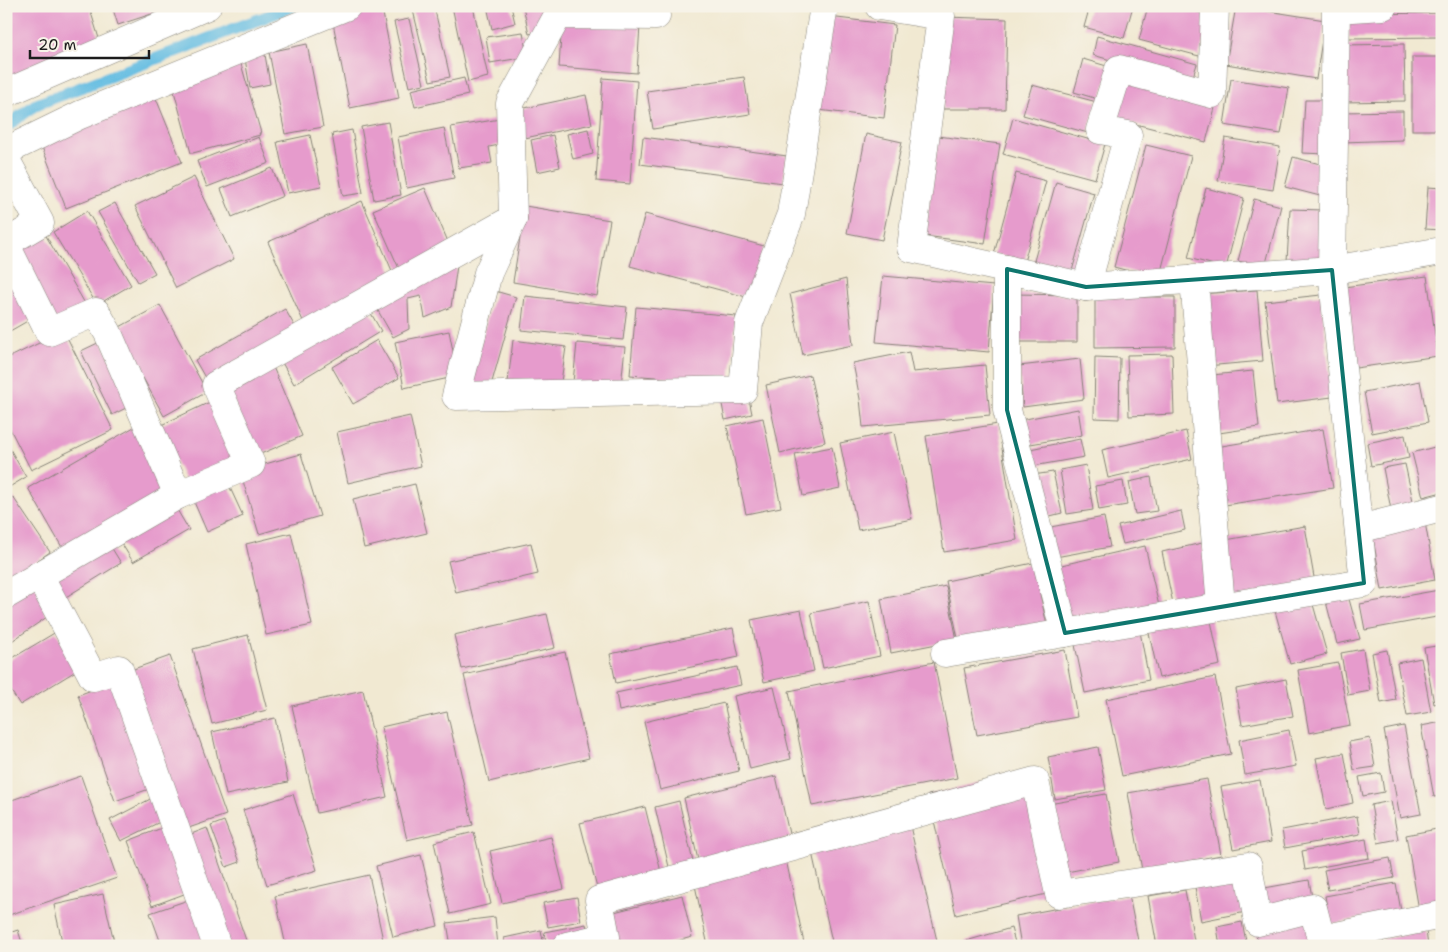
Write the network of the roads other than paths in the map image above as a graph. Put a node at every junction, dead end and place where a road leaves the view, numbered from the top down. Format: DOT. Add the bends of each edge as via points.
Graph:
graph roads {
  1 [pos="207,6"];
  2 [pos="347,6"];
  3 [pos="654,6"];
  4 [pos="824,6"];
  5 [pos="879,6"];
  6 [pos="1215,6"];
  7 [pos="1383,6"];
  8 [pos="1331,7"];
  9 [pos="6,94"];
  10 [pos="6,151"];
  11 [pos="6,160"];
  12 [pos="512,219"];
  13 [pos="6,244"];
  14 [pos="1442,251"];
  15 [pos="1006,269"];
  16 [pos="1332,270"];
  17 [pos="1194,279"];
  18 [pos="1086,287"];
  19 [pos="178,495"];
  20 [pos="1442,508"];
  21 [pos="1359,529"];
  22 [pos="39,575"];
  23 [pos="6,595"];
  24 [pos="1221,606"];
  25 [pos="1065,633"];
  26 [pos="946,653"];
  27 [pos="1442,916"];
  28 [pos="217,946"];
  29 [pos="567,946"];
  1 -- 9 [label="street"];
  2 -- 10 [label="street" via="80,115"];
  3 -- 12 [label="street" via="656,16 558,15 510,103"];
  4 -- 12 [label="street" via="791,214 749,323 743,390 456,396 488,273"];
  5 -- 15 [label="street" via="941,16 911,248"];
  6 -- 18 [label="street" via="1212,94 1119,69 1100,130 1128,135"];
  7 -- 8 [label="street"];
  8 -- 16 [label="street"];
  11 -- 13 [label="street" via="40,223"];
  12 -- 19 [label="street" via="216,385 251,464"];
  13 -- 19 [label="street" via="49,332 96,312"];
  14 -- 16 [label="street"];
  15 -- 18 [label="street"];
  15 -- 25 [label="street" via="1007,410"];
  16 -- 17 [label="street"];
  16 -- 21 [label="street"];
  17 -- 18 [label="street"];
  17 -- 24 [label="street"];
  19 -- 22 [label="street"];
  20 -- 21 [label="street"];
  21 -- 24 [label="street" via="1364,583"];
  22 -- 23 [label="street"];
  22 -- 28 [label="street" via="92,677 119,669"];
  24 -- 25 [label="street"];
  25 -- 26 [label="street"];
  27 -- 29 [label="street" via="1321,939 1313,908 1258,922 1248,866 1059,894 1035,781 598,900 606,937"];
}
